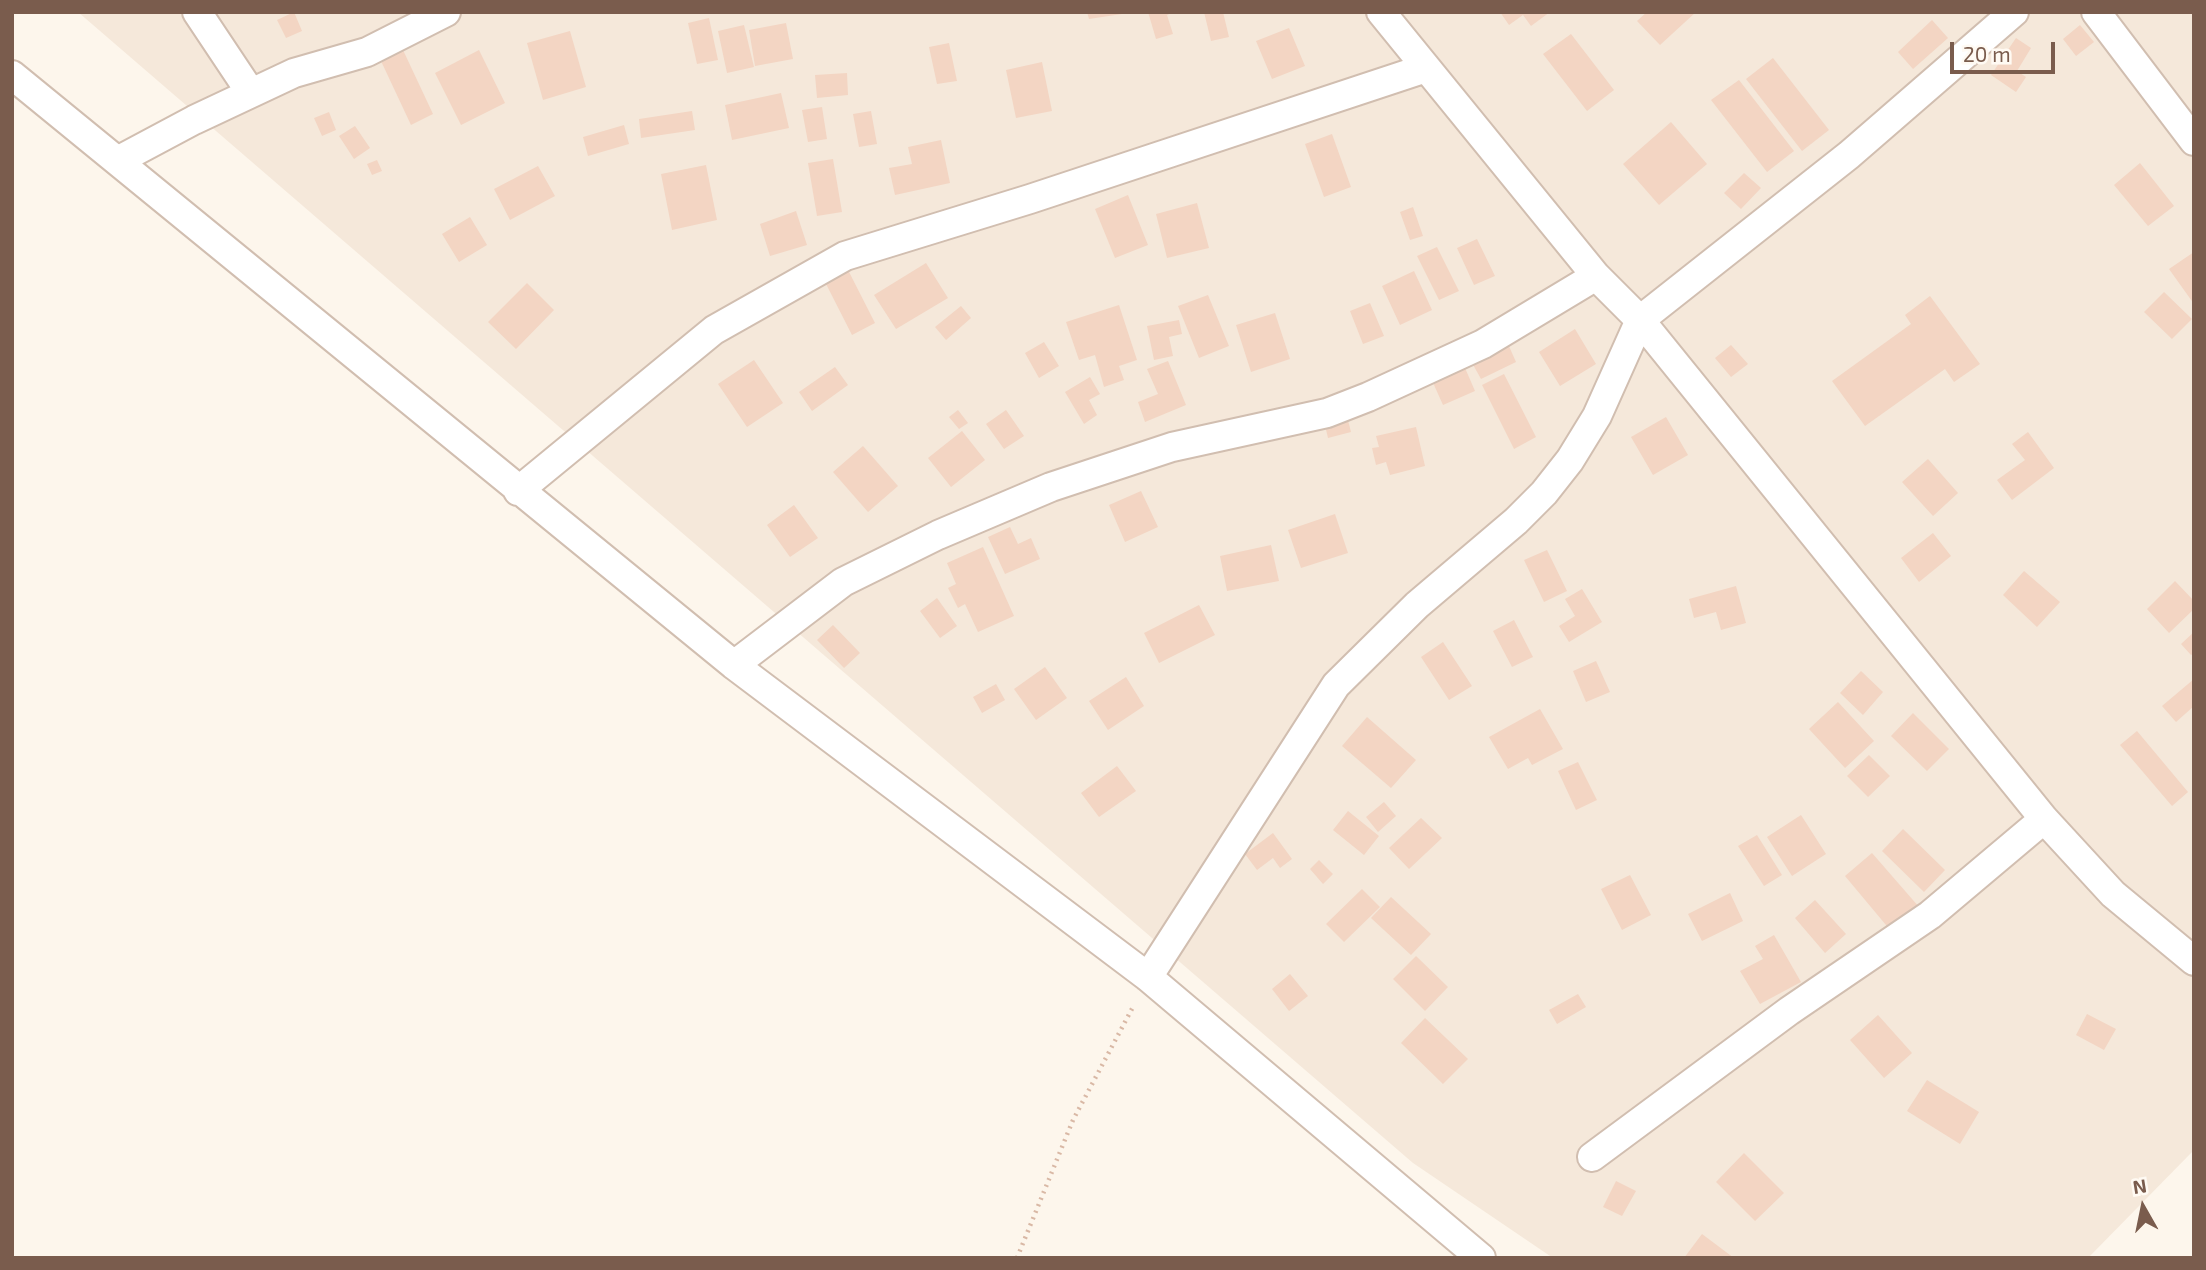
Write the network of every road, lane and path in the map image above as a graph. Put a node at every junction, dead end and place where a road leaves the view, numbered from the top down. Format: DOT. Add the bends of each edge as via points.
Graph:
graph roads {
  1 [pos="197,12"];
  2 [pos="1381,12"];
  3 [pos="2014,12"];
  4 [pos="2096,12"];
  5 [pos="436,15"];
  6 [pos="1426,68"];
  7 [pos="12,75"];
  8 [pos="251,93"];
  9 [pos="2194,141"];
  10 [pos="119,159"];
  11 [pos="1596,276"];
  12 [pos="1640,320"];
  13 [pos="518,491"];
  14 [pos="734,665"];
  15 [pos="2044,818"];
  16 [pos="2194,961"];
  17 [pos="1148,977"];
  18 [pos="1592,1157"];
  19 [pos="1017,1258"];
  20 [pos="1480,1258"];
  1 -- 8 [label="street"];
  2 -- 6 [label="street"];
  3 -- 12 [label="street" via="1849,155"];
  4 -- 9 [label="street"];
  5 -- 8 [label="street" via="367,52 294,73"];
  6 -- 11 [label="street"];
  6 -- 13 [label="street" via="1030,200 845,256 714,330"];
  7 -- 10 [label="street"];
  8 -- 10 [label="street"];
  10 -- 13 [label="street"];
  11 -- 12 [label="street"];
  11 -- 14 [label="street" via="1483,344 1368,397 1302,419 1172,447 1051,487 938,535 843,582"];
  12 -- 15 [label="street"];
  12 -- 17 [label="street" via="1597,416 1570,460 1516,521 1417,605 1336,685"];
  13 -- 14 [label="street"];
  14 -- 17 [label="street"];
  15 -- 16 [label="street" via="2113,894"];
  15 -- 18 [label="street" via="1930,915 1788,1011"];
  17 -- 19 [label="path" via="1073,1120"];
  17 -- 20 [label="street"];
}
